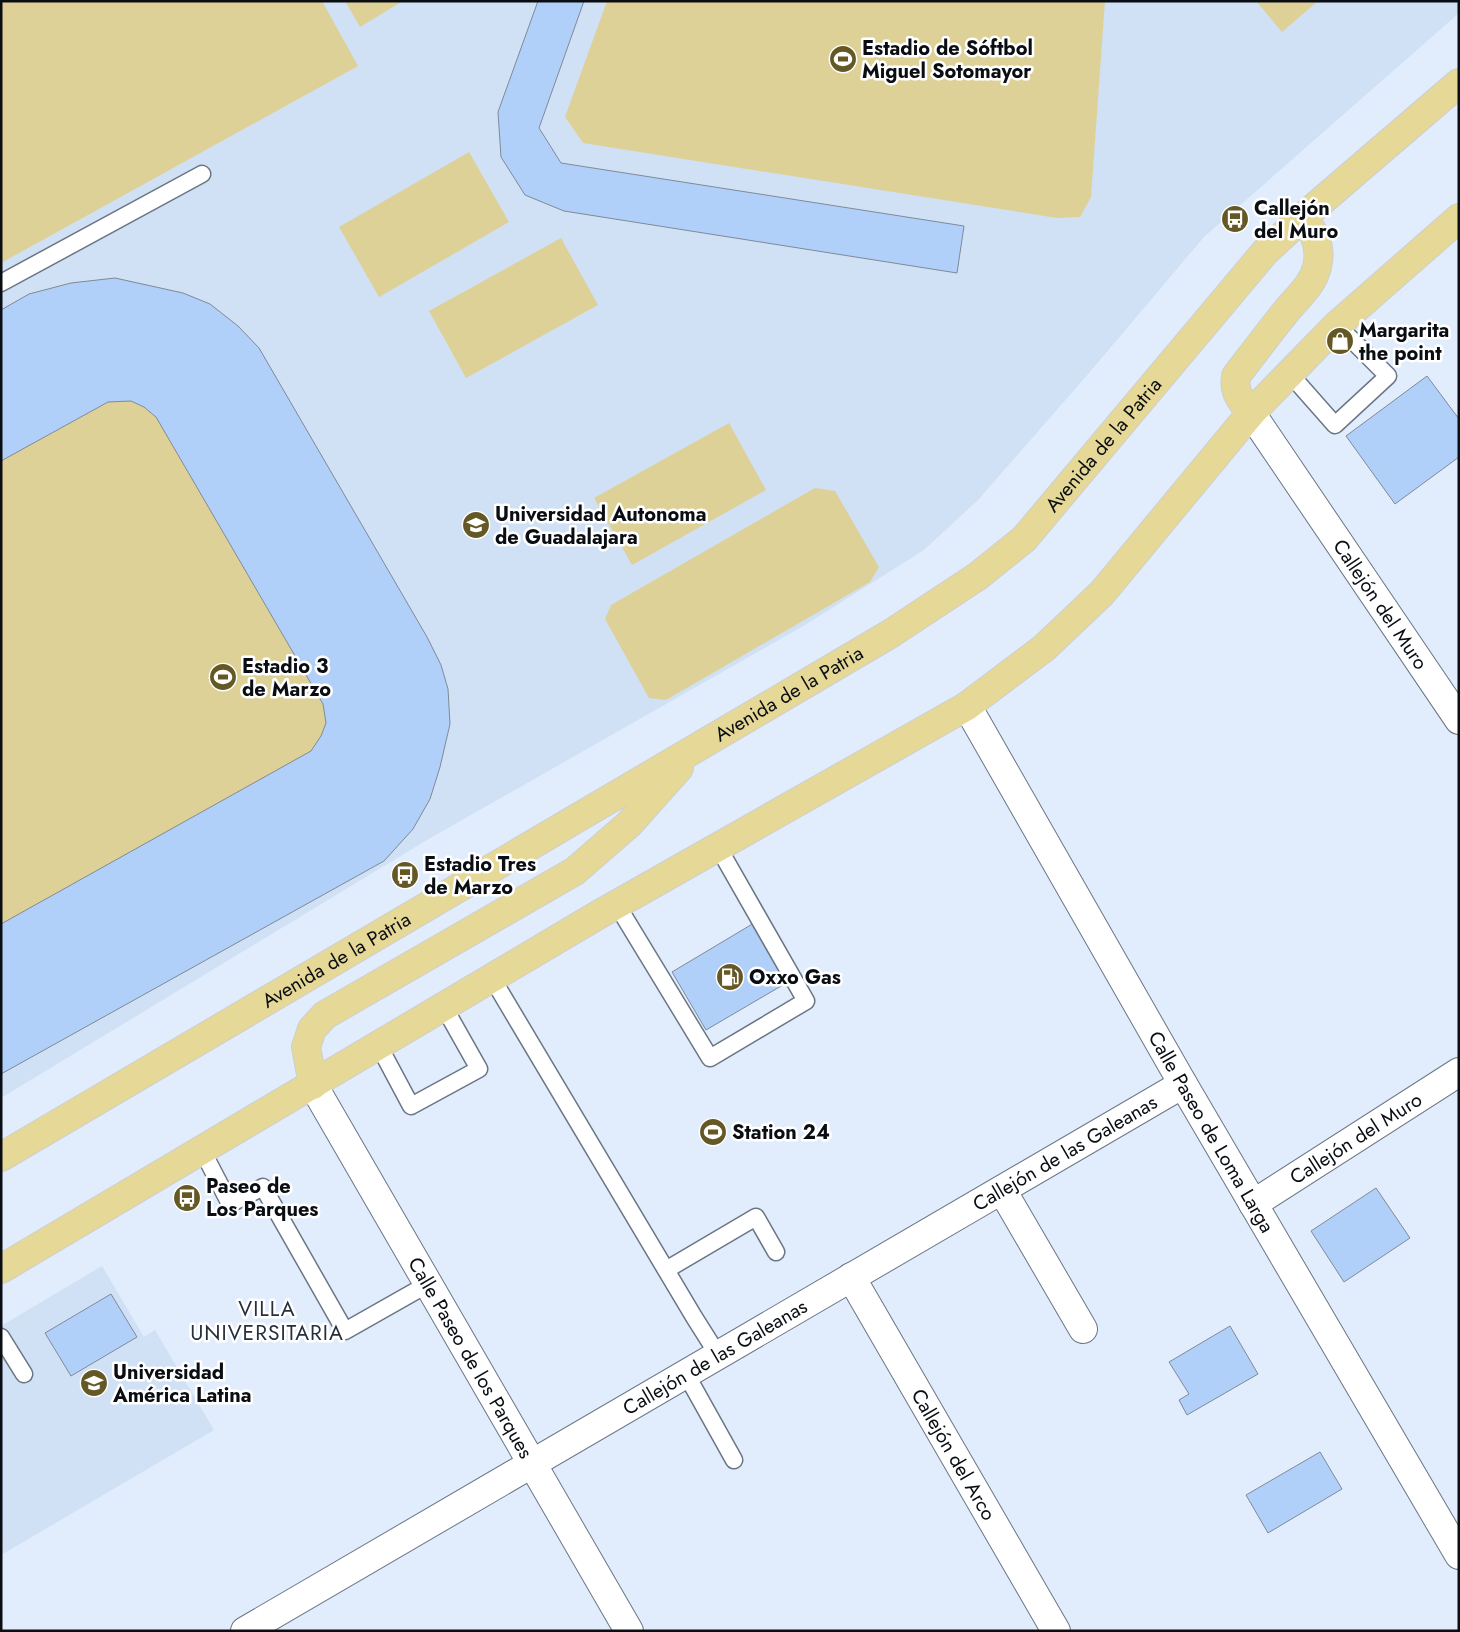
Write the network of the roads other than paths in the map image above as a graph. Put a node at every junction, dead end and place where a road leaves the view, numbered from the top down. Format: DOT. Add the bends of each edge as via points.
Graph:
graph roads {
  1 [pos="1459,83"];
  2 [pos="202,174"];
  3 [pos="1303,217"];
  4 [pos="1459,218"];
  5 [pos="1,282"];
  6 [pos="1337,325"];
  7 [pos="1290,374"];
  8 [pos="1251,414"];
  9 [pos="967,706"];
  10 [pos="1459,720"];
  11 [pos="695,750"];
  12 [pos="718,847"];
  13 [pos="616,905"];
  14 [pos="492,978"];
  15 [pos="444,1007"];
  16 [pos="379,1046"];
  17 [pos="1459,1072"];
  18 [pos="1183,1084"];
  19 [pos="314,1085"];
  20 [pos="202,1150"];
  21 [pos="1,1157"];
  22 [pos="1002,1190"];
  23 [pos="1254,1204"];
  24 [pos="776,1252"];
  25 [pos="1,1269"];
  26 [pos="666,1270"];
  27 [pos="851,1277"];
  28 [pos="428,1284"];
  29 [pos="1083,1329"];
  30 [pos="1,1337"];
  31 [pos="718,1355"];
  32 [pos="24,1374"];
  33 [pos="686,1374"];
  34 [pos="734,1460"];
  35 [pos="532,1463"];
  36 [pos="1459,1556"];
  37 [pos="245,1631"];
  38 [pos="629,1631"];
  39 [pos="1056,1631"];
  1 -- 3 [label="main road, Avenida de la Patria"];
  2 -- 5 [label="lane"];
  3 -- 8 [label="main road" via="1317,240 1317,268 1307,288 1236,376 1236,392"];
  3 -- 11 [label="main road, Avenida de la Patria" via="1265,252 1024,539 978,576 890,634"];
  4 -- 6 [label="main road"];
  6 -- 7 [label="main road"];
  6 -- 7 [label="lane" via="1388,376 1335,425"];
  7 -- 8 [label="main road"];
  8 -- 9 [label="main road" via="1102,593 1044,648"];
  8 -- 10 [label="street, Callejón del Muro"];
  9 -- 12 [label="main road"];
  9 -- 18 [label="street, Calle Paseo de Loma Larga"];
  11 -- 19 [label="main road" via="629,824 575,871 325,1015 312,1029 306,1047"];
  11 -- 21 [label="main road, Avenida de la Patria"];
  12 -- 13 [label="main road"];
  12 -- 13 [label="lane" via="806,1001 710,1058"];
  13 -- 14 [label="main road"];
  14 -- 15 [label="main road"];
  14 -- 26 [label="lane"];
  15 -- 16 [label="main road"];
  15 -- 16 [label="lane" via="479,1069 411,1106"];
  16 -- 19 [label="main road"];
  17 -- 23 [label="street, Callejón del Muro"];
  18 -- 22 [label="street, Callejón de las Galeanas"];
  18 -- 23 [label="street, Calle Paseo de Loma Larga"];
  19 -- 20 [label="main road"];
  19 -- 28 [label="street, Calle Paseo de los Parques"];
  20 -- 25 [label="main road"];
  20 -- 28 [label="lane" via="230,1204 263,1187 345,1331"];
  22 -- 27 [label="street, Callejón de las Galeanas"];
  22 -- 29 [label="street"];
  23 -- 36 [label="street, Calle Paseo de Loma Larga"];
  24 -- 26 [label="lane" via="756,1217"];
  26 -- 31 [label="lane"];
  27 -- 31 [label="street, Callejón de las Galeanas"];
  27 -- 39 [label="street, Callejón del Arco"];
  28 -- 35 [label="street, Calle Paseo de los Parques"];
  30 -- 32 [label="lane"];
  31 -- 33 [label="street, Callejón de las Galeanas"];
  33 -- 34 [label="lane"];
  33 -- 35 [label="street, Callejón de las Galeanas"];
  35 -- 37 [label="street, Callejón de las Galeanas"];
  35 -- 38 [label="street, Calle Paseo de los Parques"];
}
